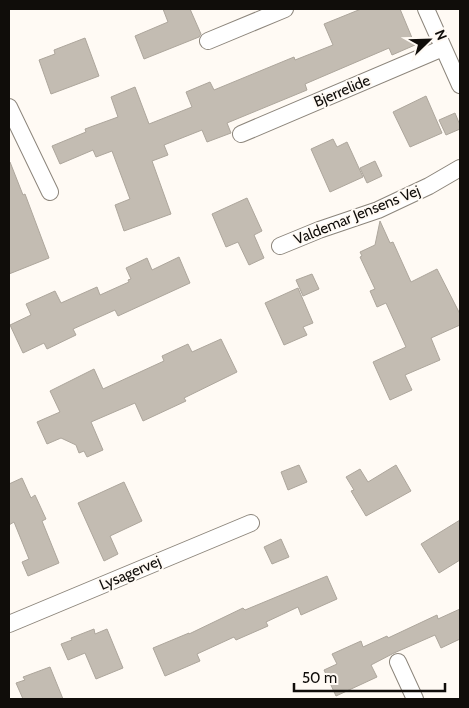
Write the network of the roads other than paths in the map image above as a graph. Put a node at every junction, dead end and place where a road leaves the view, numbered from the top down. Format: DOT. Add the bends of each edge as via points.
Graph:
graph roads {
  1 [pos="285,9"];
  2 [pos="426,9"];
  3 [pos="208,41"];
  4 [pos="443,48"];
  5 [pos="460,85"];
  6 [pos="9,108"];
  7 [pos="240,134"];
  8 [pos="460,168"];
  9 [pos="50,192"];
  10 [pos="280,246"];
  11 [pos="250,522"];
  12 [pos="9,624"];
  13 [pos="398,662"];
  14 [pos="415,699"];
  1 -- 3 [label="street"];
  2 -- 4 [label="street"];
  4 -- 5 [label="street"];
  4 -- 7 [label="street, Bjerrelide"];
  6 -- 9 [label="street"];
  8 -- 10 [label="street, Valdemar Jensens Vej" via="378,210"];
  11 -- 12 [label="street, Lysagervej"];
  13 -- 14 [label="street"];
}
